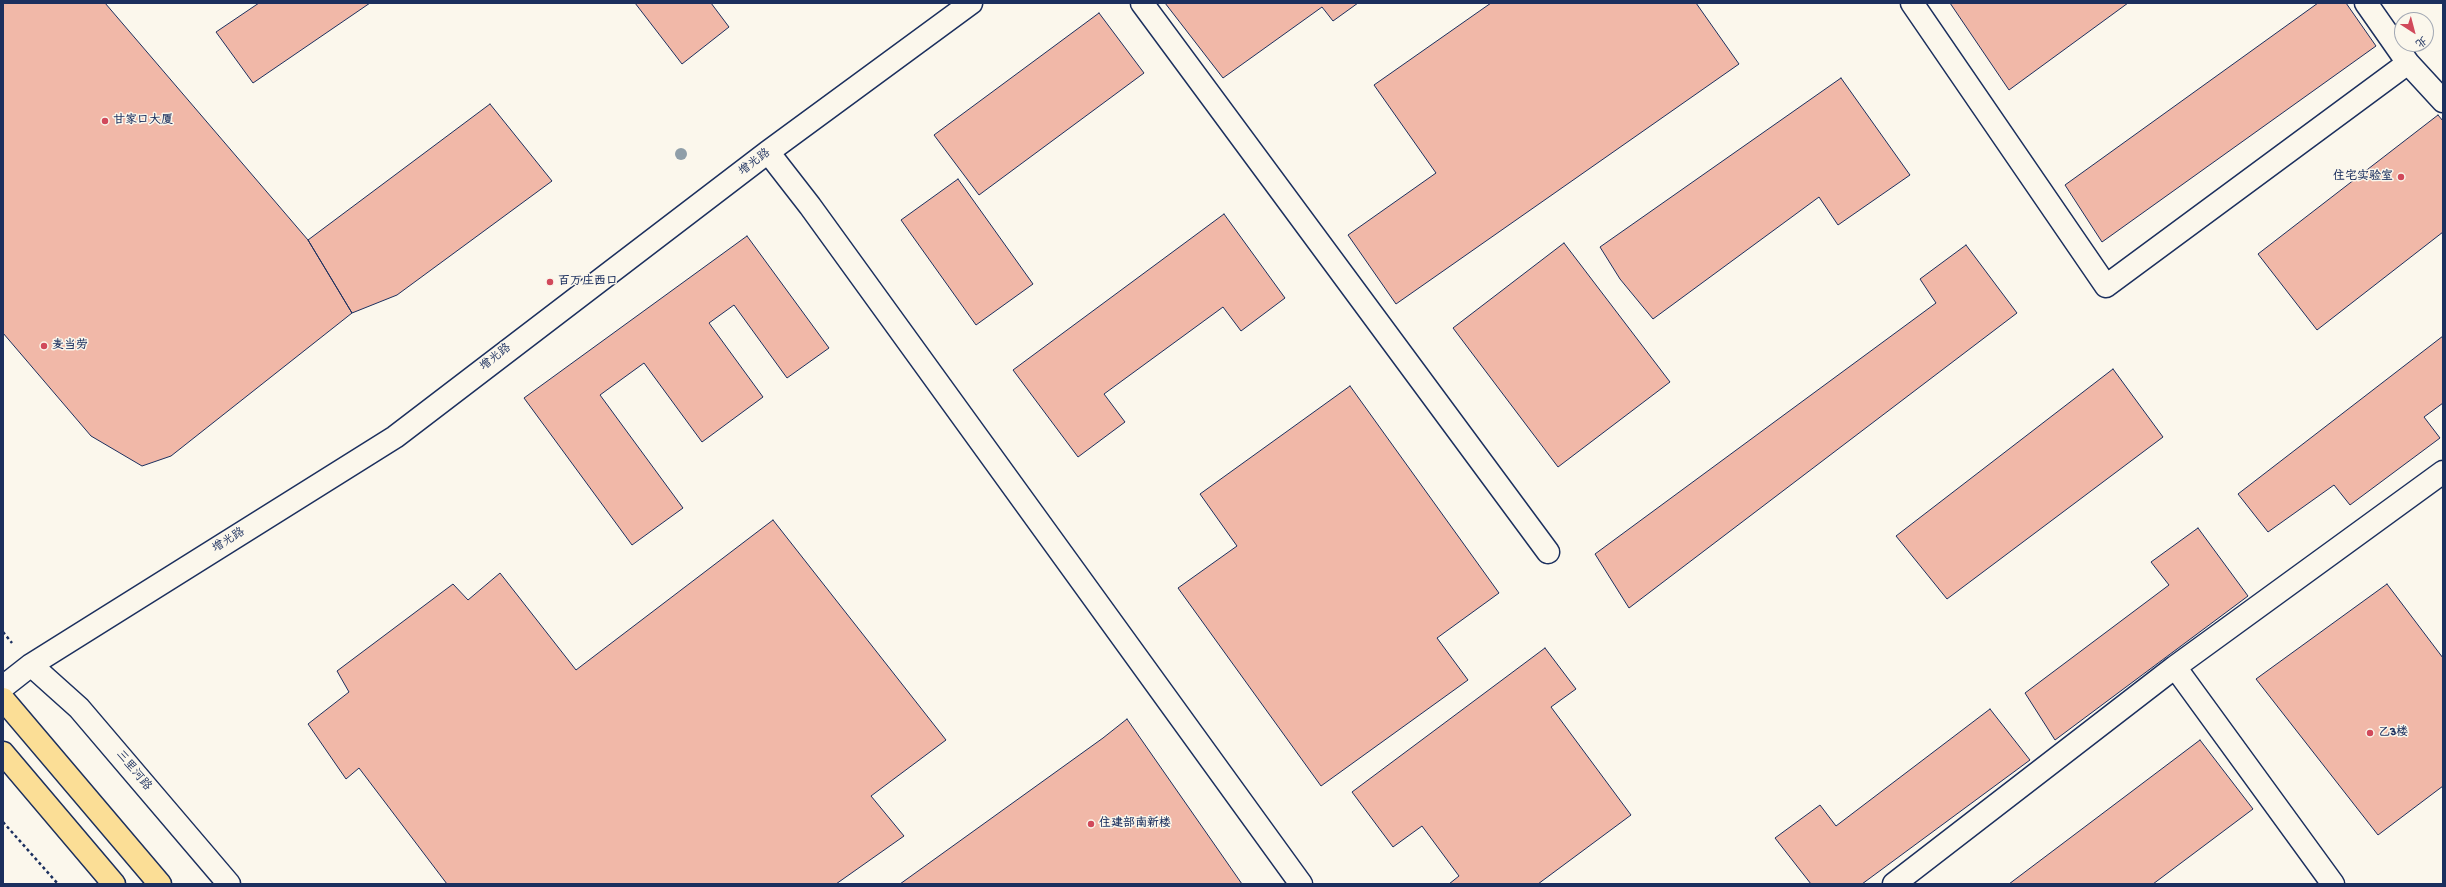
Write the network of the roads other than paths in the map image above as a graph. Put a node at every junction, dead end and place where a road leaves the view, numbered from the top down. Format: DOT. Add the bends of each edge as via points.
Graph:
graph roads {
  1 [pos="971,3"];
  2 [pos="1142,3"];
  3 [pos="1912,3"];
  4 [pos="2366,3"];
  5 [pos="2408,63"];
  6 [pos="2443,101"];
  7 [pos="768,152"];
  8 [pos="2443,472"];
  9 [pos="1548,552"];
  10 [pos="31,665"];
  11 [pos="2175,667"];
  12 [pos="3,687"];
  13 [pos="3,699"];
  14 [pos="3,753"];
  15 [pos="114,884"];
  16 [pos="160,884"];
  17 [pos="229,884"];
  18 [pos="1300,884"];
  19 [pos="1894,884"];
  20 [pos="2333,884"];
  1 -- 7 [label="street, 增光路"];
  2 -- 9 [label="street"];
  3 -- 5 [label="street" via="2106,286"];
  4 -- 5 [label="street"];
  5 -- 6 [label="street"];
  7 -- 10 [label="street, 增光路" via="395,437"];
  7 -- 18 [label="street" via="810,206"];
  8 -- 11 [label="street"];
  10 -- 12 [label="street, 增光路"];
  10 -- 17 [label="street, 三里河路" via="79,708"];
  11 -- 19 [label="street"];
  11 -- 20 [label="street"];
  13 -- 16 [label="main road"];
  14 -- 15 [label="main road"];
}
